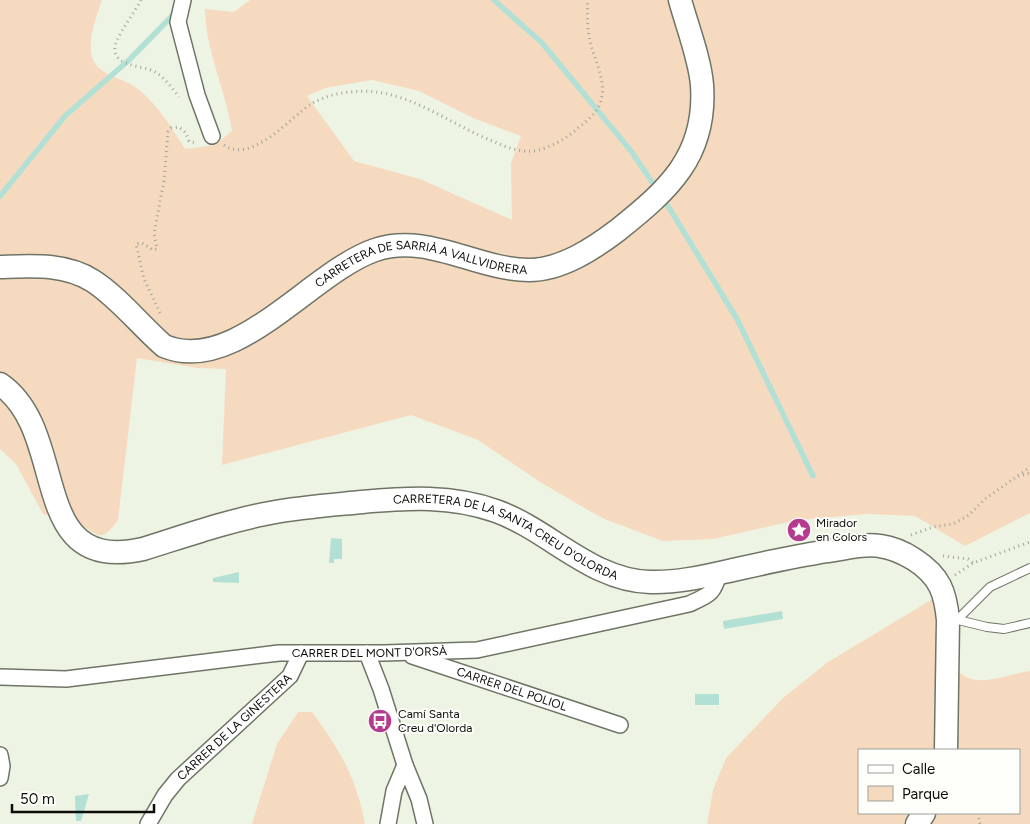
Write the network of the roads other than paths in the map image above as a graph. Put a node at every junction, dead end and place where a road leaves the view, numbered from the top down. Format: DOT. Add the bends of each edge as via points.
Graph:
graph roads {
  1 [pos="184,0"];
  2 [pos="680,0"];
  3 [pos="212,136"];
  4 [pos="0,267"];
  5 [pos="0,384"];
  6 [pos="1030,568"];
  7 [pos="719,573"];
  8 [pos="953,620"];
  9 [pos="1030,623"];
  10 [pos="301,653"];
  11 [pos="366,653"];
  12 [pos="404,653"];
  13 [pos="0,677"];
  14 [pos="620,725"];
  15 [pos="946,749"];
  16 [pos="0,755"];
  17 [pos="405,765"];
  18 [pos="0,778"];
  19 [pos="148,824"];
  20 [pos="388,824"];
  21 [pos="425,824"];
  1 -- 3 [label="street" via="178,22 197,95"];
  2 -- 4 [label="main road, CARRETERA DE SARRIÀ A VALLVIDRERA" via="702,84 698,132 687,160 668,187 631,219 586,252 564,262 544,269 517,269 417,246 376,250 342,267 238,340 199,352 176,351 164,346 101,288 79,274 48,266"];
  5 -- 7 [label="main road, CARRETERA DE LA SANTA CREU D'OLORDA" via="32,420 60,514 71,533 86,546 103,551 125,553 143,549 268,513 411,497 468,502 498,512 606,572 627,580 679,581"];
  6 -- 8 [label="lane" via="990,587"];
  7 -- 8 [label="main road, CARRETERA DE LA SANTA CREU D'OLORDA" via="794,556 879,546 911,558 930,572 940,586"];
  7 -- 12 [label="street, CARRER DEL MONT D'ORSÀ" via="710,595 671,609 477,650"];
  8 -- 9 [label="lane" via="1004,629"];
  8 -- 15 [label="main road, CARRETERA DE LA SANTA CREU D'OLORDA"];
  10 -- 11 [label="street, CARRER DEL MONT D'ORSÀ"];
  10 -- 13 [label="street, CARRER DEL MONT D'ORSÀ" via="253,655 76,678"];
  10 -- 19 [label="street, CARRER DE LA GINESTERA" via="290,676 178,779"];
  11 -- 12 [label="street, CARRER DEL MONT D'ORSÀ"];
  11 -- 17 [label="street" via="382,689"];
  12 -- 14 [label="street, CARRER DEL POLIOL"];
  16 -- 18 [label="street"];
  17 -- 20 [label="street" via="394,790"];
  17 -- 21 [label="street" via="420,799"];
}
